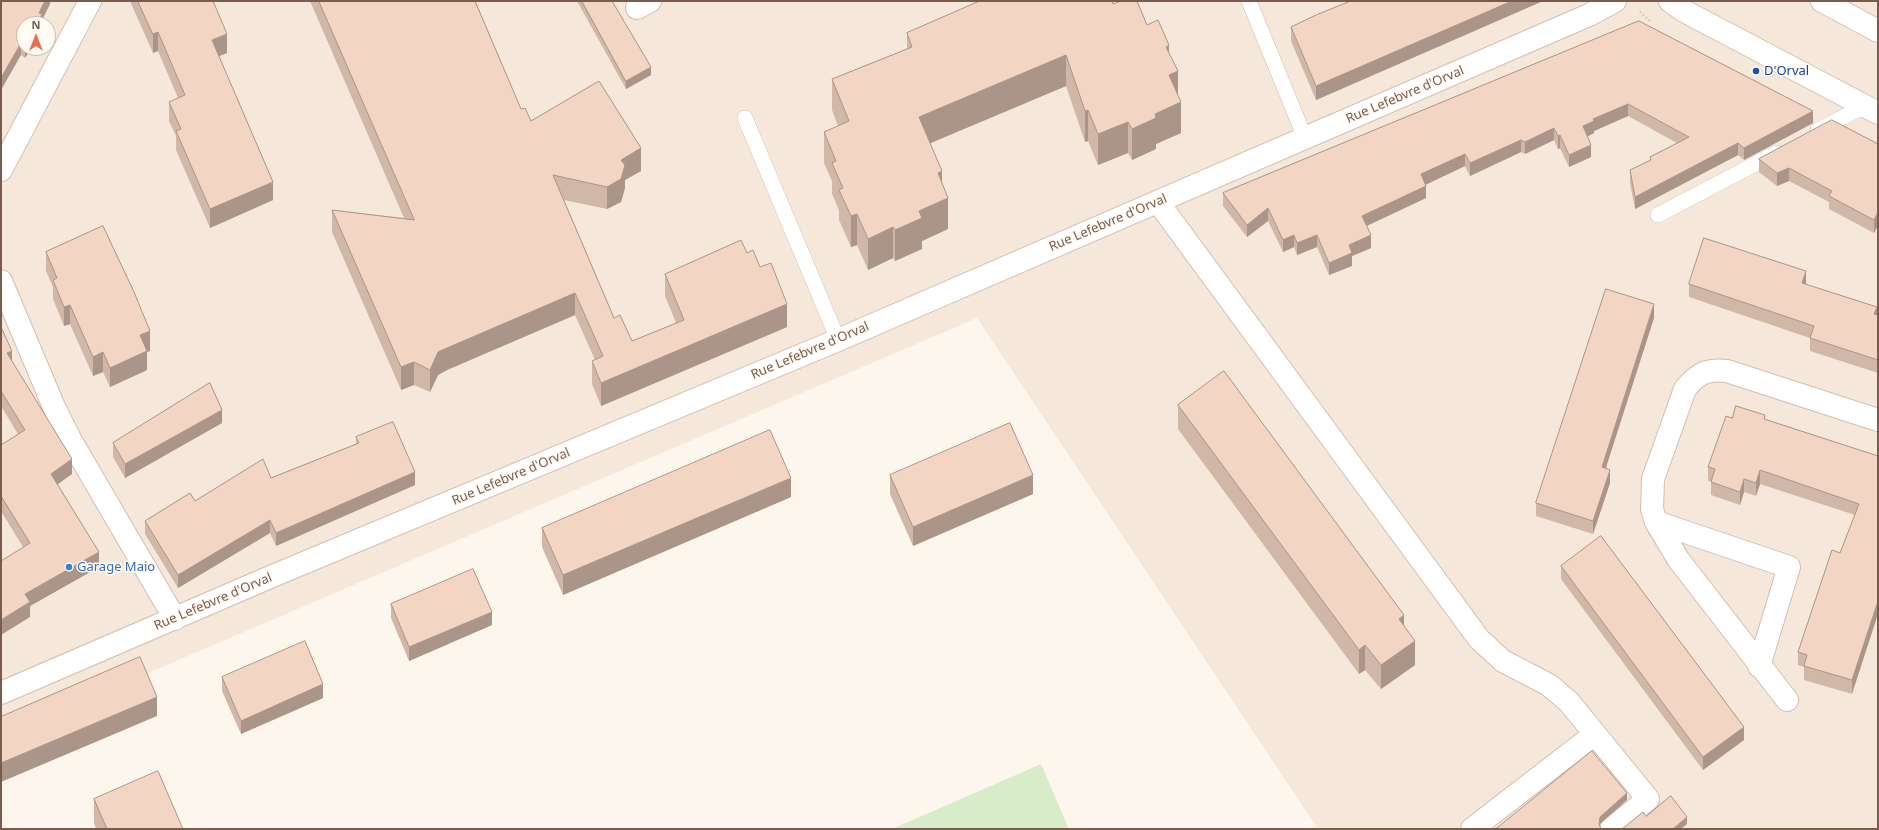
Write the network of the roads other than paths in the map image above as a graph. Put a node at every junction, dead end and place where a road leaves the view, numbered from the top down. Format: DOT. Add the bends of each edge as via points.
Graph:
graph roads {
  1 [pos="90,1"];
  2 [pos="1248,1"];
  3 [pos="1615,1"];
  4 [pos="1670,1"];
  5 [pos="1822,1"];
  6 [pos="1878,31"];
  7 [pos="1871,109"];
  8 [pos="745,118"];
  9 [pos="1805,137"];
  10 [pos="1305,138"];
  11 [pos="1791,145"];
  12 [pos="1,170"];
  13 [pos="1158,202"];
  14 [pos="1658,215"];
  15 [pos="1,281"];
  16 [pos="838,340"];
  17 [pos="1878,420"];
  18 [pos="1656,522"];
  19 [pos="176,619"];
  20 [pos="1759,666"];
  21 [pos="1,693"];
  22 [pos="1787,700"];
  23 [pos="1595,734"];
  24 [pos="1472,829"];
  25 [pos="1611,829"];
  1 -- 12 [label="street"];
  2 -- 10 [label="lane"];
  3 -- 10 [label="street, Rue Lefebvre d'Orval" via="1589,15"];
  4 -- 7 [label="street" via="1684,11"];
  5 -- 6 [label="street"];
  7 -- 9 [label="lane"];
  8 -- 16 [label="lane"];
  10 -- 13 [label="street, Rue Lefebvre d'Orval"];
  11 -- 14 [label="lane"];
  13 -- 16 [label="street, Rue Lefebvre d'Orval"];
  13 -- 23 [label="street" via="1479,639 1503,661 1559,692"];
  15 -- 19 [label="street" via="70,439"];
  16 -- 19 [label="street, Rue Lefebvre d'Orval"];
  17 -- 18 [label="street" via="1727,371 1714,370 1703,373 1693,379 1685,389 1653,479 1652,502"];
  18 -- 20 [label="street" via="1678,559"];
  18 -- 20 [label="street" via="1789,567"];
  19 -- 21 [label="street, Rue Lefebvre d'Orval"];
  20 -- 22 [label="street"];
  23 -- 24 [label="street"];
  23 -- 25 [label="street" via="1648,799"];
}
